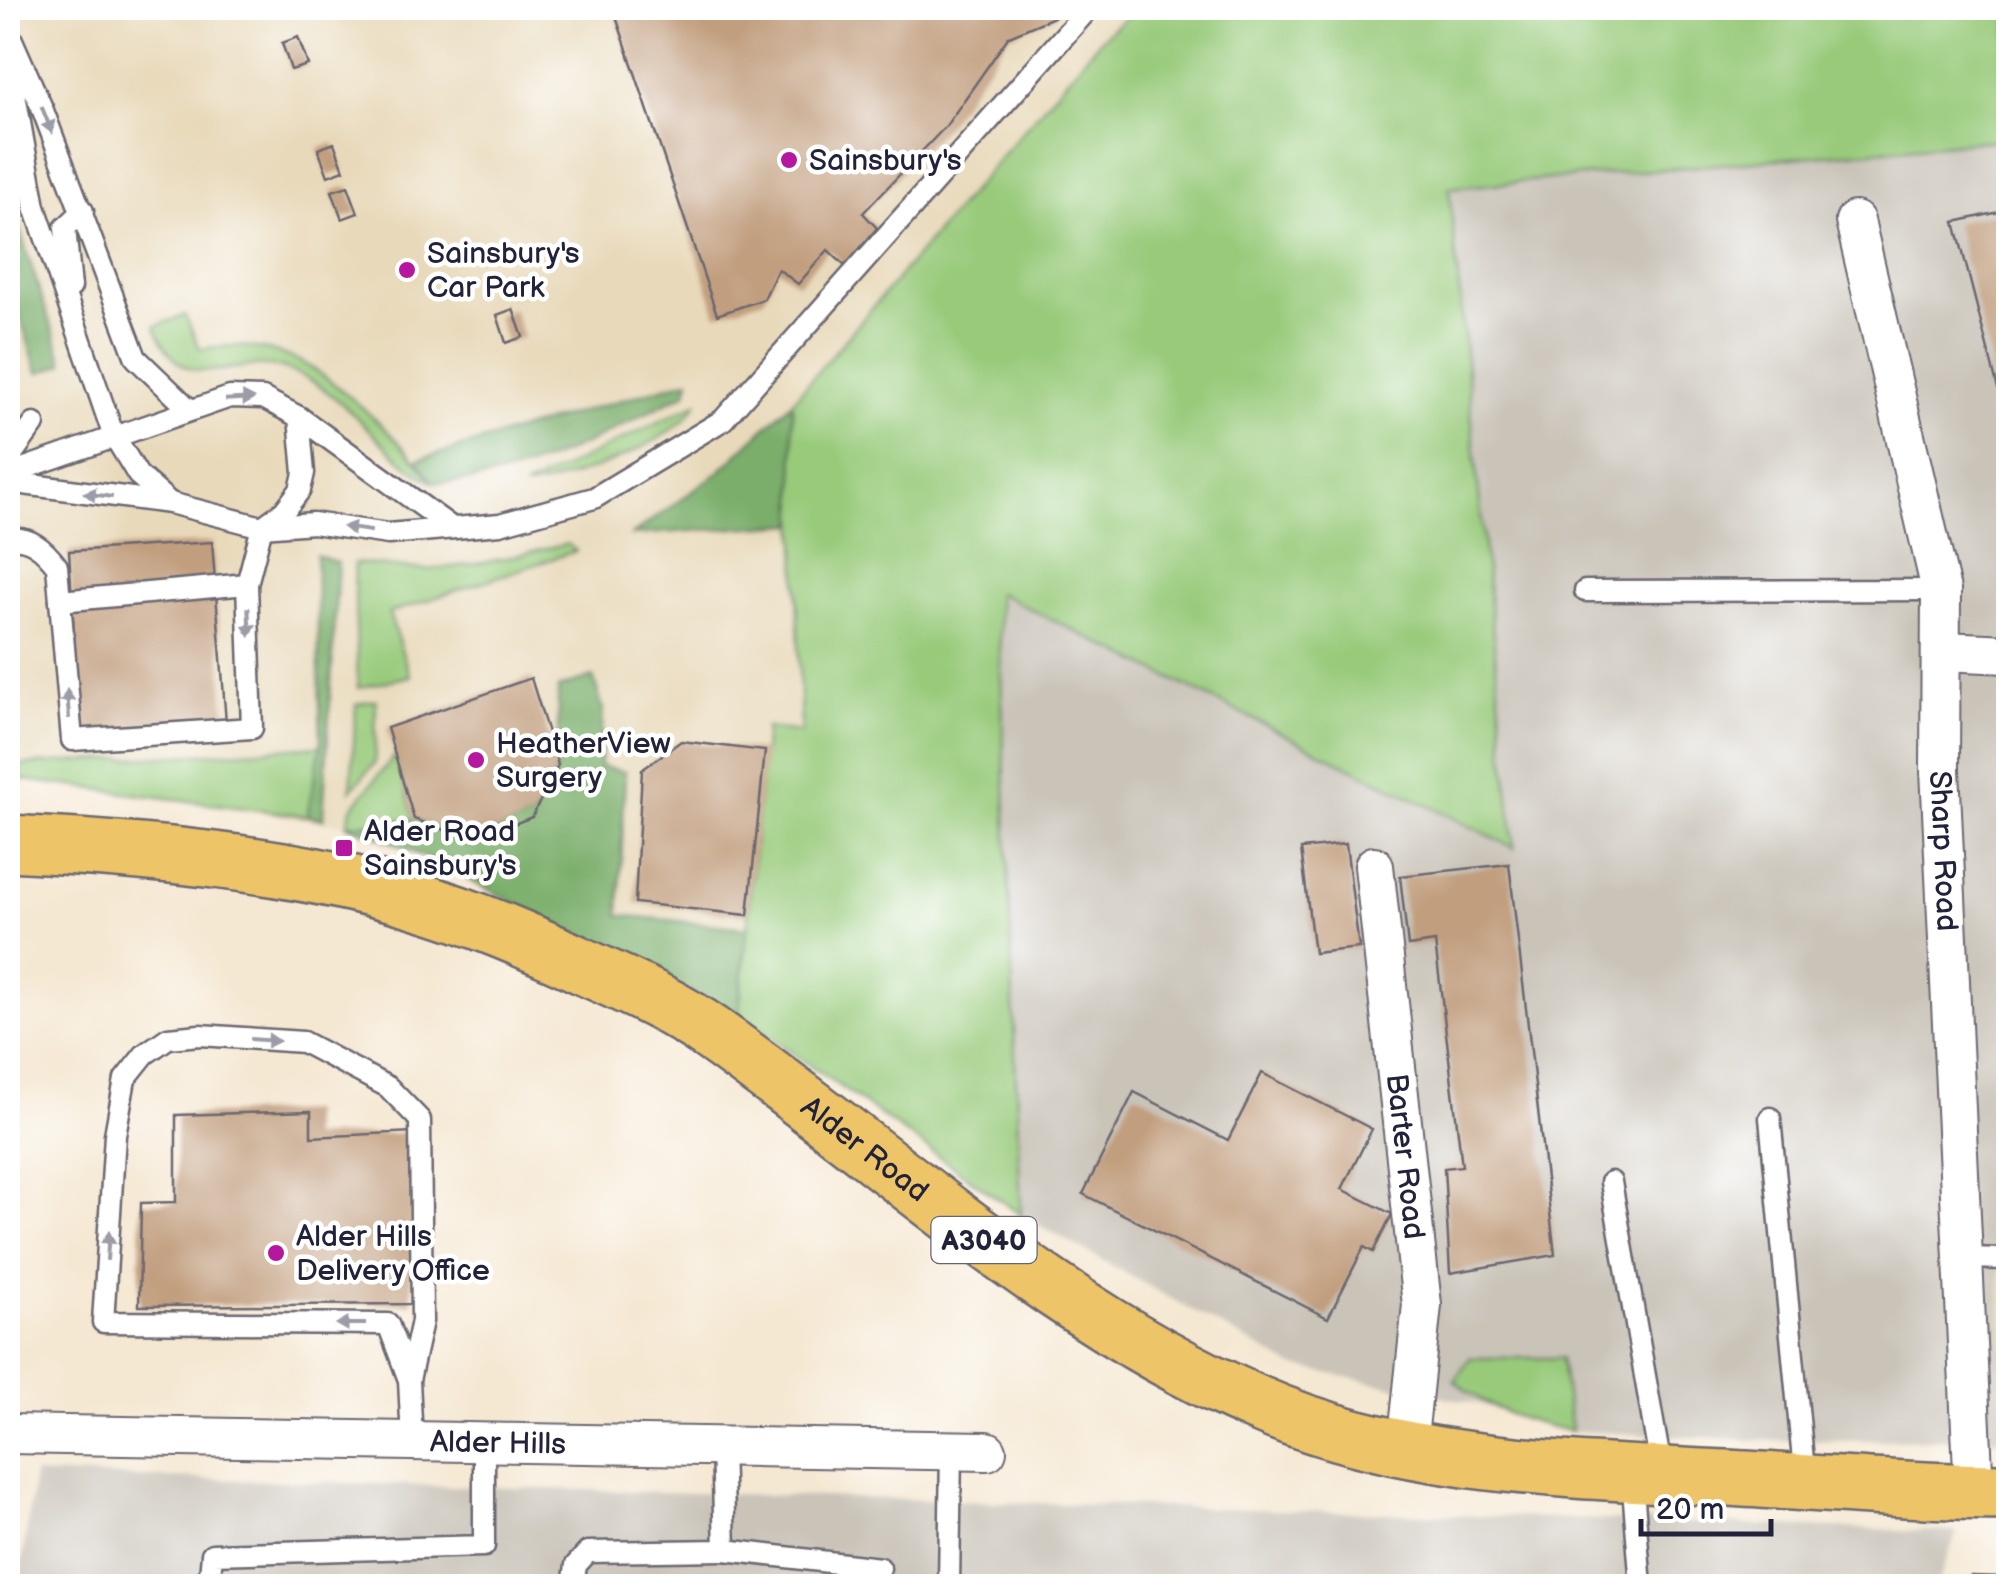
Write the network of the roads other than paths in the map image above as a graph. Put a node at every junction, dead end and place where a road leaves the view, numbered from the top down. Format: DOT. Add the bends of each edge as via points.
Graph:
graph roads {
  1 [pos="1089,8"];
  2 [pos="8,31"];
  3 [pos="8,55"];
  4 [pos="82,212"];
  5 [pos="1855,221"];
  6 [pos="74,318"];
  7 [pos="190,410"];
  8 [pos="299,417"];
  9 [pos="34,424"];
  10 [pos="113,434"];
  11 [pos="8,460"];
  12 [pos="8,478"];
  13 [pos="170,503"];
  14 [pos="262,527"];
  15 [pos="451,527"];
  16 [pos="8,539"];
  17 [pos="247,584"];
  18 [pos="1941,590"];
  19 [pos="1584,591"];
  20 [pos="60,602"];
  21 [pos="1943,651"];
  22 [pos="2008,654"];
  23 [pos="8,843"];
  24 [pos="1374,866"];
  25 [pos="1770,1118"];
  26 [pos="1611,1182"];
  27 [pos="1963,1258"];
  28 [pos="2008,1259"];
  29 [pos="409,1380"];
  30 [pos="8,1434"];
  31 [pos="412,1441"];
  32 [pos="484,1442"];
  33 [pos="722,1446"];
  34 [pos="1408,1447"];
  35 [pos="968,1450"];
  36 [pos="1647,1474"];
  37 [pos="1805,1482"];
  38 [pos="1991,1492"];
  39 [pos="725,1550"];
  40 [pos="880,1568"];
  41 [pos="209,1586"];
  42 [pos="573,1586"];
  43 [pos="949,1586"];
  44 [pos="1641,1586"];
  1 -- 15 [label="lane" via="723,420 594,498 500,524"];
  2 -- 4 [label="lane, one-way"];
  3 -- 6 [label="lane" via="35,208"];
  4 -- 6 [label="lane" via="65,228"];
  4 -- 7 [label="lane" via="136,358"];
  5 -- 18 [label="street, Sharp Road"];
  6 -- 10 [label="lane"];
  7 -- 8 [label="lane, one-way" via="230,397 264,398"];
  7 -- 10 [label="lane"];
  8 -- 14 [label="lane" via="300,490"];
  8 -- 15 [label="lane"];
  9 -- 11 [label="lane"];
  10 -- 12 [label="lane"];
  10 -- 13 [label="lane" via="138,475"];
  13 -- 12 [label="lane, one-way"];
  13 -- 14 [label="lane"];
  15 -- 14 [label="lane, one-way" via="388,534 312,523"];
  14 -- 17 [label="lane"];
  16 -- 20 [label="lane" via="43,548 57,566"];
  17 -- 20 [label="lane"];
  17 -- 20 [label="lane, one-way" via="249,730 72,740"];
  18 -- 19 [label="lane"];
  18 -- 21 [label="street, Sharp Road"];
  21 -- 22 [label="street"];
  21 -- 27 [label="street, Sharp Road" via="1940,769"];
  23 -- 34 [label="main road, Alder Road / A3040" via="167,856 352,884 430,905 575,962 708,1031 1090,1313 1259,1405"];
  24 -- 34 [label="street, Barter Road" via="1422,1305"];
  25 -- 37 [label="lane"];
  26 -- 36 [label="lane"];
  27 -- 28 [label="lane"];
  27 -- 38 [label="street, Sharp Road"];
  29 -- 29 [label="lane, one-way" via="388,1324 103,1322 116,1135 125,1079 146,1054 168,1038 200,1035 304,1042 388,1087 420,1120 422,1321"];
  29 -- 31 [label="lane"];
  30 -- 31 [label="street, Alder Hills"];
  31 -- 32 [label="street, Alder Hills"];
  32 -- 33 [label="street, Alder Hills"];
  32 -- 41 [label="lane" via="484,1546 212,1554"];
  33 -- 35 [label="street, Alder Hills"];
  33 -- 39 [label="lane"];
  34 -- 36 [label="main road, Alder Road / A3040" via="1468,1460"];
  35 -- 43 [label="lane"];
  36 -- 37 [label="main road, Alder Road / A3040"];
  36 -- 44 [label="lane"];
  37 -- 38 [label="main road, Alder Road / A3040"];
  39 -- 40 [label="lane"];
  39 -- 42 [label="lane" via="599,1549 576,1564"];
}
